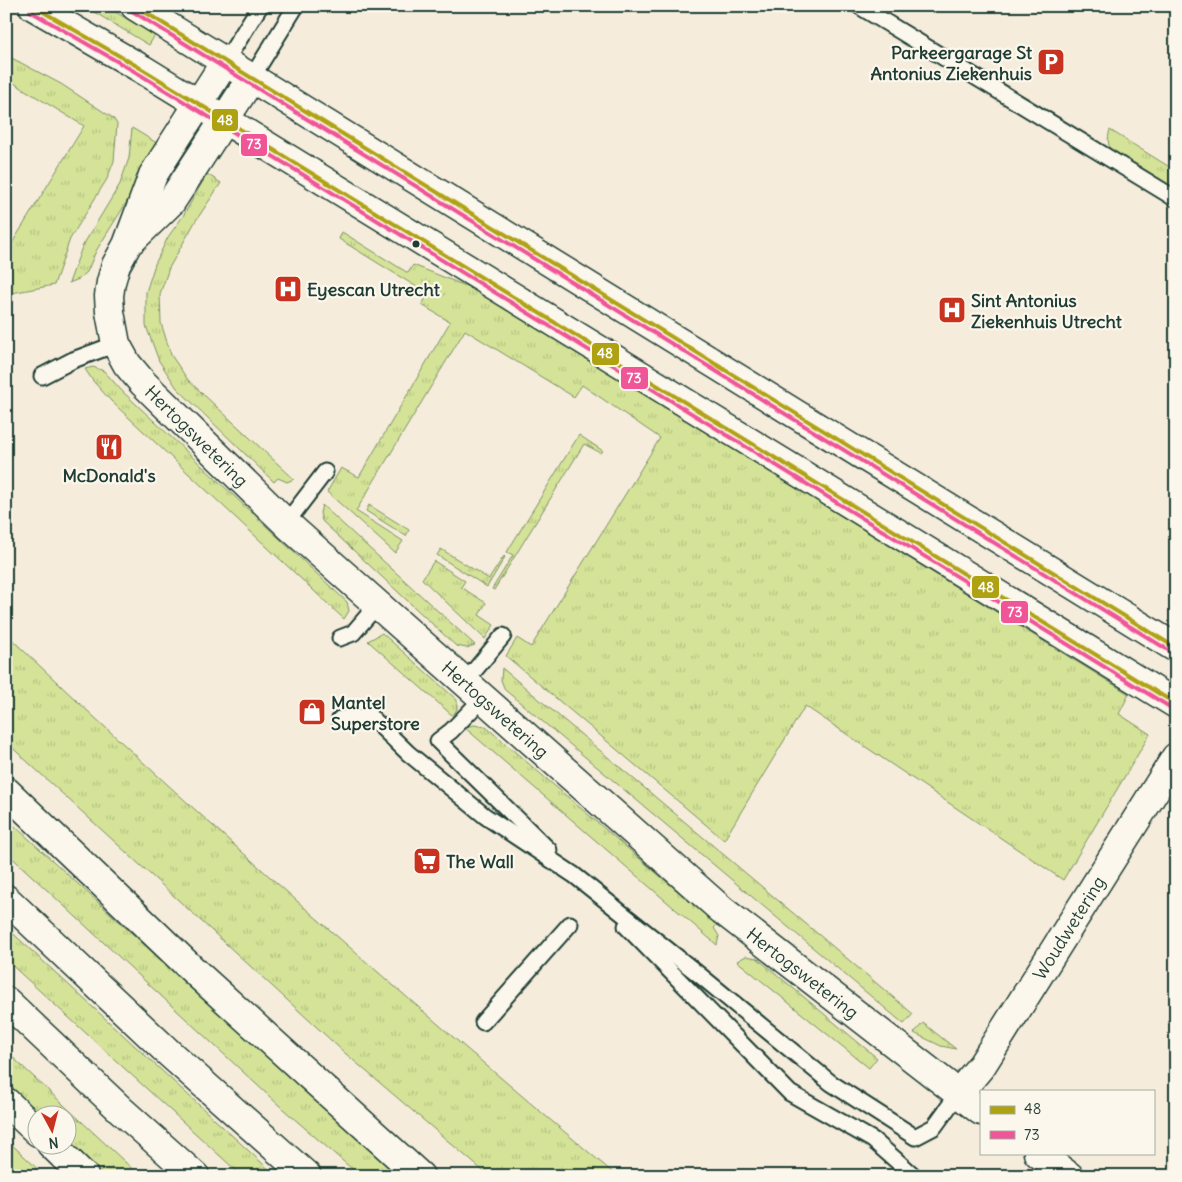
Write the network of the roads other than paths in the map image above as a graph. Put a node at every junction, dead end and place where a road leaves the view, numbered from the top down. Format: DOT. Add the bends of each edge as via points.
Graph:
graph roads {
  1 [pos="33,6"];
  2 [pos="135,6"];
  3 [pos="260,6"];
  4 [pos="296,6"];
  5 [pos="860,6"];
  6 [pos="225,62"];
  7 [pos="251,79"];
  8 [pos="198,104"];
  9 [pos="224,120"];
  10 [pos="1176,199"];
  11 [pos="127,245"];
  12 [pos="116,344"];
  13 [pos="42,376"];
  14 [pos="325,472"];
  15 [pos="286,523"];
  16 [pos="377,605"];
  17 [pos="503,636"];
  18 [pos="340,638"];
  19 [pos="1176,648"];
  20 [pos="474,690"];
  21 [pos="1176,704"];
  22 [pos="340,719"];
  23 [pos="1176,757"];
  24 [pos="6,792"];
  25 [pos="574,875"];
  26 [pos="6,899"];
  27 [pos="570,924"];
  28 [pos="6,1001"];
  29 [pos="482,1022"];
  30 [pos="958,1094"];
  31 [pos="6,1102"];
  32 [pos="980,1110"];
  33 [pos="28,1123"];
  34 [pos="61,1154"];
  35 [pos="1039,1154"];
  36 [pos="84,1176"];
  37 [pos="195,1176"];
  38 [pos="307,1176"];
  39 [pos="420,1176"];
  40 [pos="914,1176"];
  41 [pos="1069,1176"];
  1 -- 8 [label="main road"];
  2 -- 6 [label="main road"];
  3 -- 6 [label="lane"];
  4 -- 7 [label="lane"];
  5 -- 10 [label="lane"];
  6 -- 7 [label="main road"];
  6 -- 8 [label="main road, Hertogswetering"];
  7 -- 9 [label="main road, Hertogswetering"];
  7 -- 19 [label="main road"];
  8 -- 9 [label="main road"];
  8 -- 11 [label="main road, Hertogswetering" via="153,175"];
  9 -- 11 [label="main road, Hertogswetering" via="171,202"];
  9 -- 21 [label="main road"];
  11 -- 12 [label="main road, Hertogswetering" via="116,265 109,296"];
  12 -- 13 [label="lane"];
  12 -- 15 [label="main road, Hertogswetering" via="143,383"];
  14 -- 15 [label="lane"];
  15 -- 16 [label="main road, Hertogswetering"];
  16 -- 18 [label="lane" via="353,633"];
  16 -- 20 [label="main road, Hertogswetering"];
  17 -- 20 [label="lane"];
  20 -- 25 [label="lane" via="451,731 438,741"];
  20 -- 30 [label="main road, Hertogswetering" via="722,910"];
  22 -- 25 [label="lane" via="370,716 408,753 485,816"];
  23 -- 30 [label="main road, Woudwetering" via="982,1065"];
  24 -- 39 [label="main road" via="194,971"];
  25 -- 30 [label="lane" via="831,1083 915,1137 934,1127"];
  25 -- 40 [label="lane" via="790,1093 873,1140"];
  26 -- 38 [label="main road" via="170,1054"];
  27 -- 29 [label="lane"];
  28 -- 37 [label="main road"];
  30 -- 32 [label="main road, Hertogswetering"];
  31 -- 33 [label="main road"];
  34 -- 36 [label="main road"];
  35 -- 41 [label="main road"];
}
